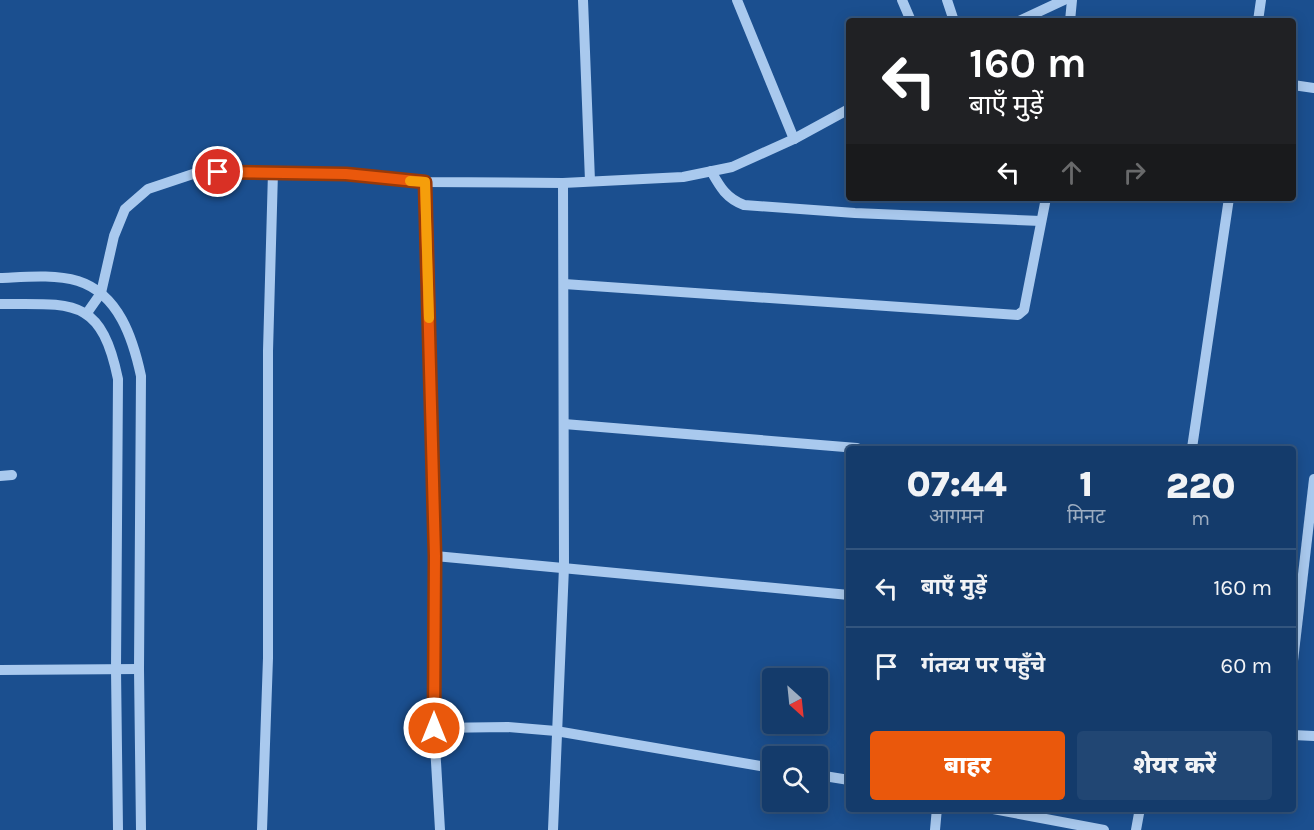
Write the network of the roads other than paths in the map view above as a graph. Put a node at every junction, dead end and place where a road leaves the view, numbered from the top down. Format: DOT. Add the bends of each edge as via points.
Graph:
graph roads {
  1 [pos="583,0"];
  2 [pos="737,0"];
  3 [pos="902,0"];
  4 [pos="947,0"];
  5 [pos="1064,0"];
  6 [pos="1072,0"];
  7 [pos="1262,0"];
  8 [pos="910,18"];
  9 [pos="953,18"];
  10 [pos="1025,18"];
  11 [pos="1070,18"];
  12 [pos="1259,18"];
  13 [pos="1296,85"];
  14 [pos="1314,88"];
  15 [pos="846,111"];
  16 [pos="794,139"];
  17 [pos="711,171"];
  18 [pos="273,172"];
  19 [pos="590,181"];
  20 [pos="425,182"];
  21 [pos="563,183"];
  22 [pos="1045,201"];
  23 [pos="1229,201"];
  24 [pos="1041,222"];
  25 [pos="0,278"];
  26 [pos="564,284"];
  27 [pos="101,293"];
  28 [pos="0,304"];
  29 [pos="87,313"];
  30 [pos="564,424"];
  31 [pos="1192,446"];
  32 [pos="846,447"];
  33 [pos="12,475"];
  34 [pos="0,476"];
  35 [pos="1314,479"];
  36 [pos="435,556"];
  37 [pos="564,567"];
  38 [pos="846,595"];
  39 [pos="1296,635"];
  40 [pos="116,669"];
  41 [pos="139,669"];
  42 [pos="0,670"];
  43 [pos="434,728"];
  44 [pos="556,731"];
  45 [pos="1296,735"];
  46 [pos="1314,736"];
  47 [pos="762,766"];
  48 [pos="828,777"];
  49 [pos="846,780"];
  50 [pos="937,812"];
  51 [pos="1009,812"];
  52 [pos="1139,812"];
  53 [pos="118,830"];
  54 [pos="141,830"];
  55 [pos="262,830"];
  56 [pos="440,830"];
  57 [pos="553,830"];
  58 [pos="935,830"];
  59 [pos="1104,830"];
  60 [pos="1136,830"];
  1 -- 19 [label="street"];
  2 -- 16 [label="street"];
  3 -- 8 [label="street"];
  4 -- 9 [label="street"];
  5 -- 10 [label="street"];
  6 -- 11 [label="street"];
  7 -- 12 [label="street"];
  13 -- 14 [label="street"];
  15 -- 16 [label="street"];
  16 -- 17 [label="street" via="732,167"];
  17 -- 19 [label="street" via="683,177"];
  17 -- 24 [label="street" via="724,193 744,205"];
  18 -- 20 [label="street"];
  18 -- 27 [label="street" via="199,172 148,189 125,209 114,236"];
  18 -- 55 [label="street" via="268,351 268,658"];
  19 -- 21 [label="street"];
  20 -- 21 [label="street"];
  20 -- 36 [label="street"];
  21 -- 26 [label="street"];
  22 -- 24 [label="street"];
  23 -- 31 [label="street"];
  24 -- 26 [label="street" via="1024,310 1018,315"];
  25 -- 27 [label="street" via="58,278 79,282"];
  26 -- 30 [label="street"];
  27 -- 29 [label="street"];
  27 -- 41 [label="street" via="124,320 141,376"];
  28 -- 29 [label="street" via="67,305"];
  29 -- 40 [label="street" via="104,333 118,379"];
  30 -- 32 [label="street"];
  30 -- 37 [label="street"];
  33 -- 34 [label="street"];
  35 -- 39 [label="street"];
  36 -- 37 [label="street"];
  36 -- 43 [label="street"];
  37 -- 38 [label="street"];
  37 -- 44 [label="street"];
  40 -- 41 [label="street"];
  40 -- 42 [label="street"];
  40 -- 53 [label="street"];
  41 -- 54 [label="street"];
  43 -- 44 [label="street"];
  43 -- 56 [label="street"];
  44 -- 47 [label="street"];
  44 -- 57 [label="street"];
  45 -- 46 [label="street"];
  48 -- 49 [label="street"];
  50 -- 58 [label="street"];
  51 -- 59 [label="street"];
  52 -- 60 [label="street"];
}
